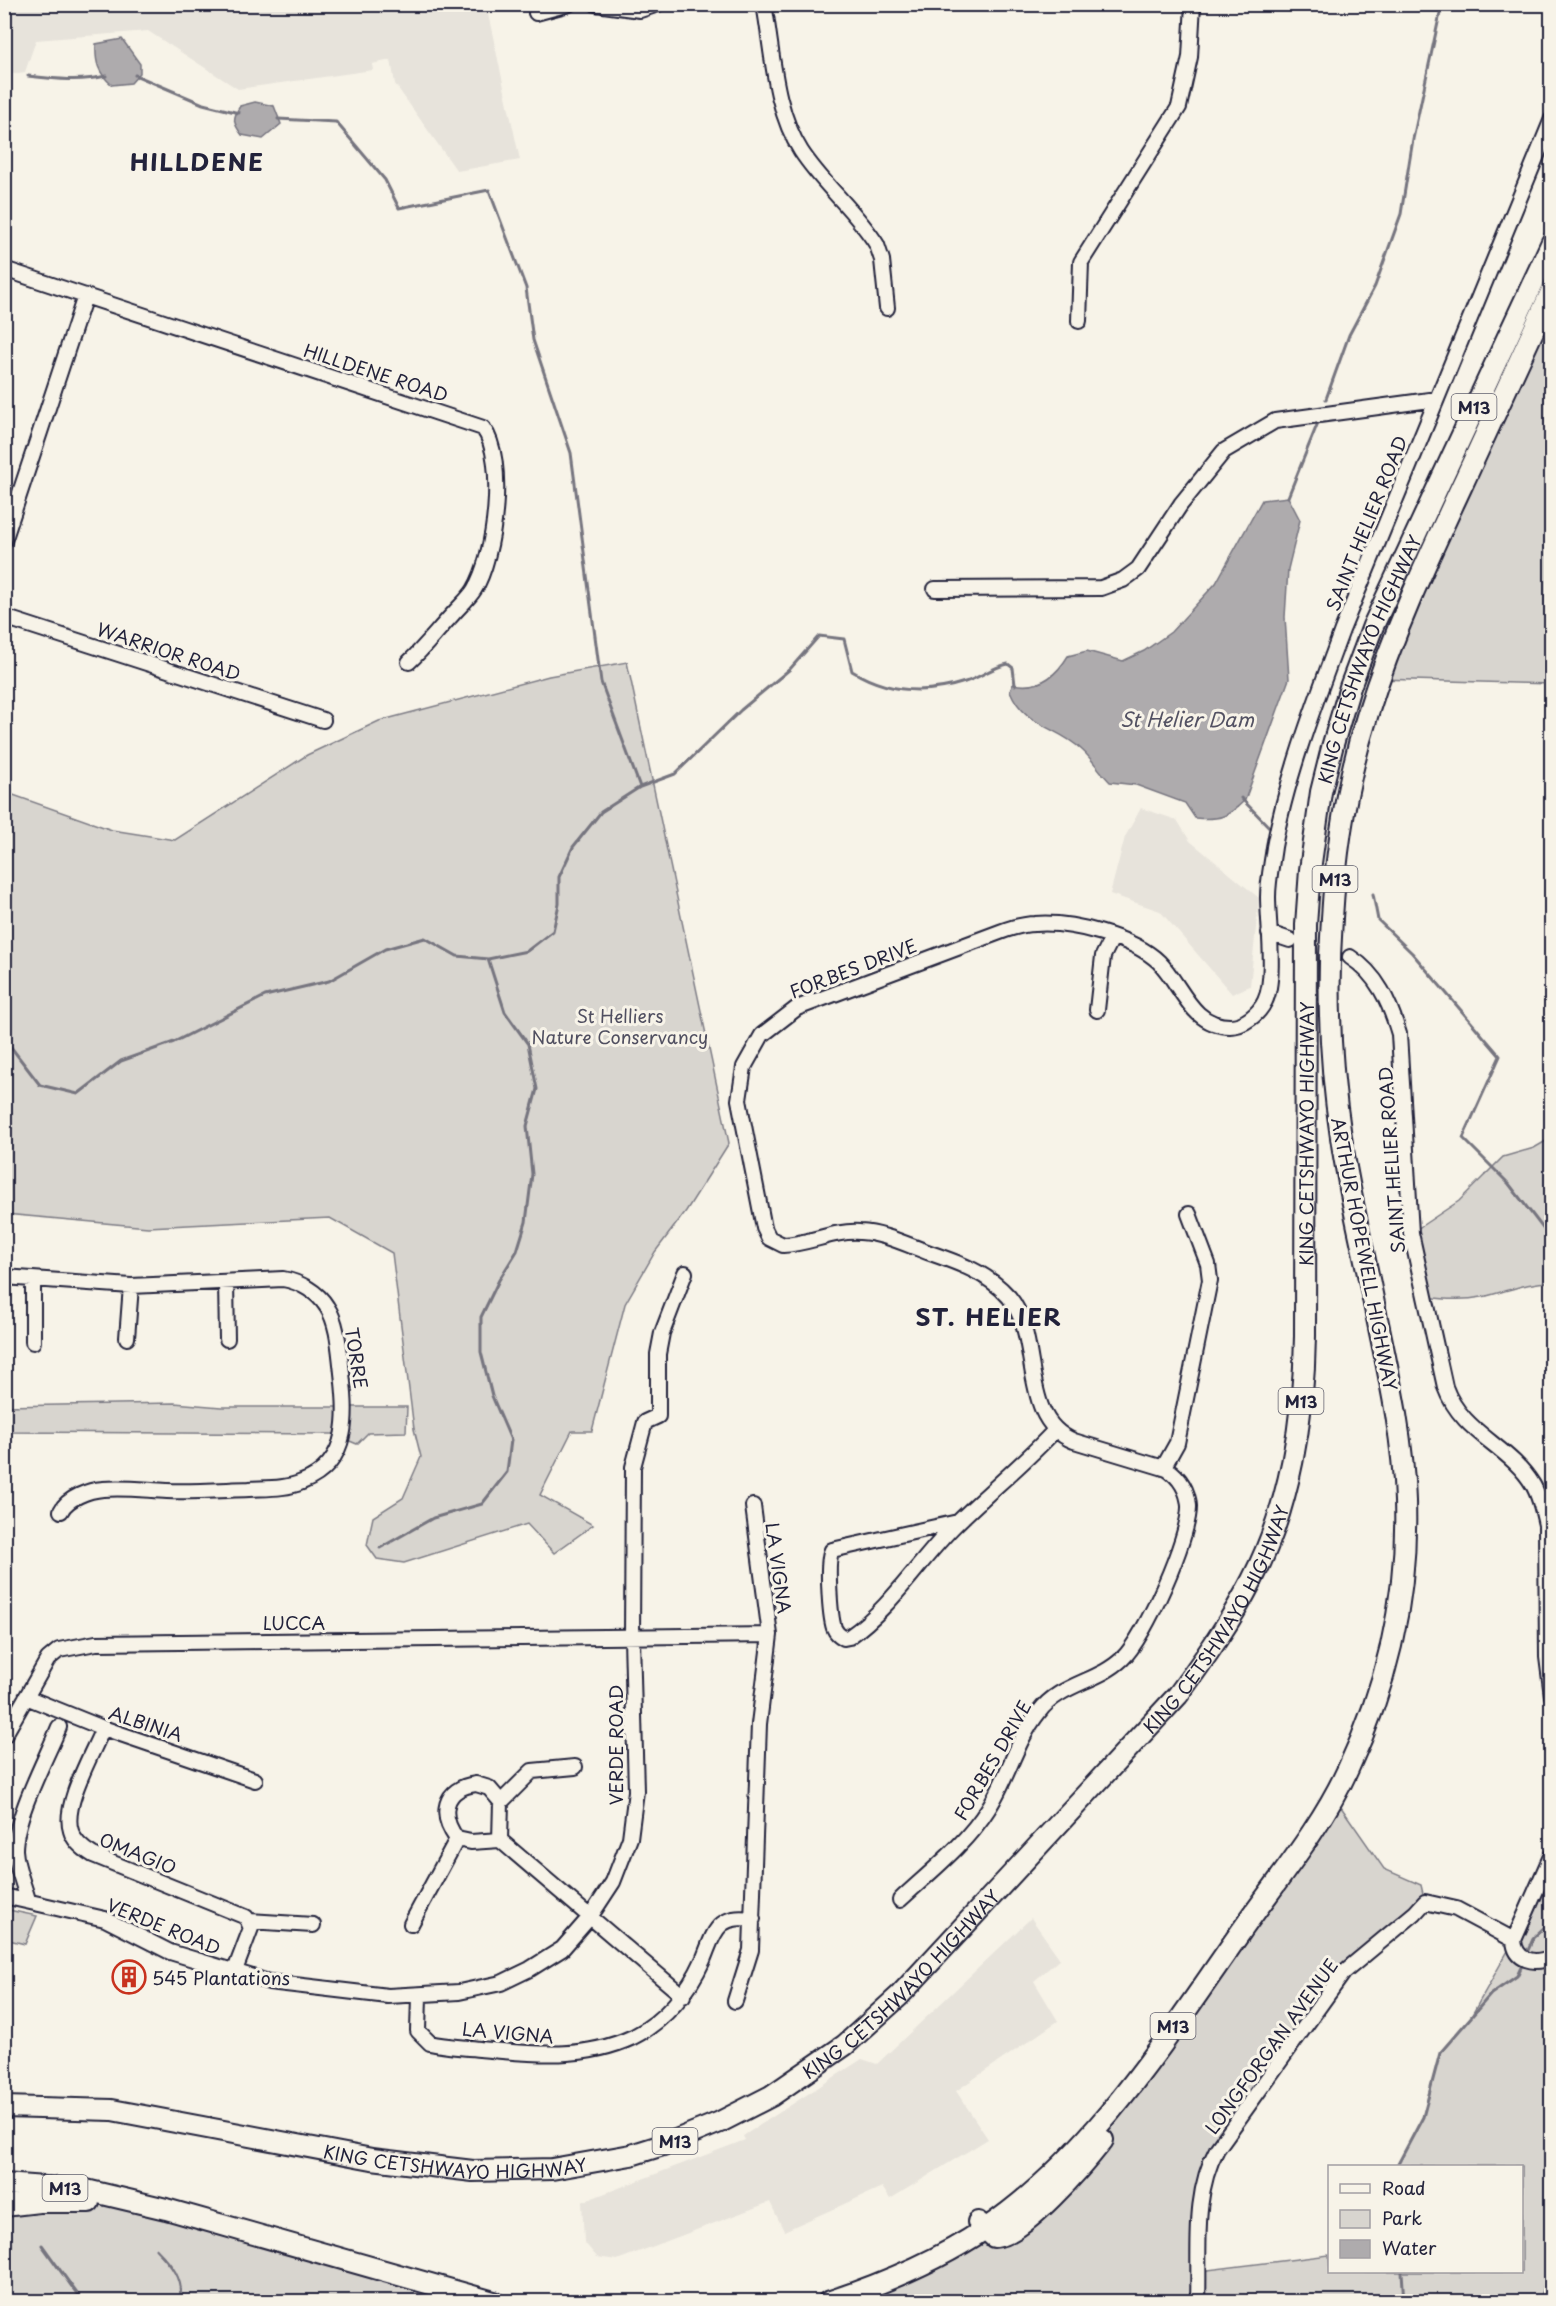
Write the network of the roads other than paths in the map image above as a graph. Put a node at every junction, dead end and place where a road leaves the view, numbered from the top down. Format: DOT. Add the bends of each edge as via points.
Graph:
graph roads {
  1 [pos="569,4"];
  2 [pos="596,4"];
  3 [pos="658,4"];
  4 [pos="764,4"];
  5 [pos="1193,4"];
  6 [pos="536,13"];
  7 [pos="1551,119"];
  8 [pos="1551,242"];
  9 [pos="4,269"];
  10 [pos="1551,290"];
  11 [pos="84,296"];
  12 [pos="887,308"];
  13 [pos="1079,321"];
  14 [pos="1437,399"];
  15 [pos="4,541"];
  16 [pos="935,589"];
  17 [pos="4,616"];
  18 [pos="409,662"];
  19 [pos="323,720"];
  20 [pos="1269,933"];
  21 [pos="1112,938"];
  22 [pos="1290,940"];
  23 [pos="1350,957"];
  24 [pos="1097,1010"];
  25 [pos="1335,1084"];
  26 [pos="1189,1214"];
  27 [pos="684,1273"];
  28 [pos="4,1277"];
  29 [pos="33,1280"];
  30 [pos="226,1282"];
  31 [pos="131,1286"];
  32 [pos="127,1338"];
  33 [pos="227,1339"];
  34 [pos="33,1342"];
  35 [pos="1055,1430"];
  36 [pos="1163,1468"];
  37 [pos="753,1506"];
  38 [pos="61,1511"];
  39 [pos="958,1522"];
  40 [pos="770,1635"];
  41 [pos="632,1638"];
  42 [pos="1551,1696"];
  43 [pos="26,1697"];
  44 [pos="59,1726"];
  45 [pos="103,1728"];
  46 [pos="4,1736"];
  47 [pos="575,1767"];
  48 [pos="255,1780"];
  49 [pos="501,1802"];
  50 [pos="457,1839"];
  51 [pos="500,1840"];
  52 [pos="1551,1854"];
  53 [pos="4,1896"];
  54 [pos="28,1900"];
  55 [pos="900,1900"];
  56 [pos="590,1917"];
  57 [pos="753,1919"];
  58 [pos="249,1921"];
  59 [pos="411,1924"];
  60 [pos="313,1925"];
  61 [pos="1514,1940"];
  62 [pos="1551,1957"];
  63 [pos="234,1973"];
  64 [pos="419,1996"];
  65 [pos="683,1996"];
  66 [pos="735,2001"];
  67 [pos="4,2107"];
  68 [pos="4,2184"];
  69 [pos="125,2199"];
  70 [pos="4,2206"];
  71 [pos="494,2301"];
  72 [pos="828,2301"];
  73 [pos="1198,2301"];
  1 -- 6 [label="street"];
  2 -- 3 [label="street" via="640,10"];
  4 -- 12 [label="street" via="789,128 803,154 877,245"];
  5 -- 13 [label="street" via="1190,57 1179,108 1081,262"];
  7 -- 14 [label="street, SAINT HELIER ROAD"];
  8 -- 67 [label="highway, KING CETSHWAYO HIGHWAY / M13" via="1372,626 1333,744 1314,838 1306,925 1305,1336 1304,1381 1296,1435 1276,1523 1253,1578 1178,1698 898,1996 845,2045 771,2096 666,2144 631,2155 552,2169 473,2171 372,2159 112,2110"];
  9 -- 11 [label="street, HILLDENE ROAD"];
  10 -- 25 [label="highway, KING CETSHWAYO HIGHWAY / M13" via="1424,564 1366,718 1339,845 1332,919"];
  11 -- 15 [label="street"];
  11 -- 18 [label="street, HILLDENE ROAD" via="483,428 492,446 495,465 492,532 485,564 474,591"];
  14 -- 16 [label="street" via="1275,421 1260,428 1224,451 1181,504 1138,569 1114,584 1101,588"];
  14 -- 20 [label="street, SAINT HELIER ROAD" via="1311,714 1275,846 1268,894"];
  17 -- 19 [label="street, WARRIOR ROAD"];
  20 -- 21 [label="street, FORBES DRIVE" via="1266,1000 1246,1022 1231,1026 1216,1024 1196,1013 1158,962"];
  20 -- 22 [label="street"];
  21 -- 24 [label="street" via="1103,956"];
  21 -- 35 [label="street, FORBES DRIVE" via="1066,925 1012,928 808,1004 788,1013 762,1035 749,1054 740,1086 742,1125 769,1238 783,1245 844,1233 869,1233 983,1275 1010,1298 1017,1312 1029,1343 1045,1418"];
  23 -- 42 [label="street, SAINT HELIER ROAD" via="1379,986 1399,1034 1412,1233 1445,1387 1456,1410 1533,1485 1542,1506 1547,1533 1547,1657"];
  25 -- 72 [label="highway, ARTHUR HOPEWELL HIGHWAY / M13" via="1348,1178 1398,1424 1405,1493 1404,1575 1396,1630 1368,1722 1348,1770 1320,1819 1115,2106 1075,2152 1027,2196 914,2268"];
  26 -- 36 [label="street" via="1208,1263 1210,1280 1177,1443"];
  27 -- 41 [label="street, VERDE ROAD" via="658,1354 658,1416 645,1422 633,1467"];
  28 -- 29 [label="street, TORRE"];
  29 -- 31 [label="street, TORRE"];
  29 -- 34 [label="street"];
  30 -- 31 [label="street, TORRE"];
  30 -- 33 [label="street"];
  30 -- 38 [label="street, TORRE" via="291,1280 318,1295 328,1308 339,1347 345,1402 344,1434 333,1458 309,1478 279,1488 102,1489 77,1497"];
  31 -- 32 [label="street"];
  35 -- 36 [label="street, FORBES DRIVE" via="1074,1441"];
  35 -- 39 [label="street"];
  36 -- 55 [label="street, FORBES DRIVE" via="1178,1477 1187,1493 1188,1520 1157,1604 1140,1636 1108,1671 1065,1690 1045,1704 1032,1721 983,1817"];
  37 -- 40 [label="street, LA VIGNA"];
  39 -- 39 [label="street" via="875,1614 847,1638 838,1634 833,1626 829,1557 832,1550"];
  40 -- 41 [label="street, LA VIGNA"];
  40 -- 57 [label="street, LA VIGNA" via="759,1724"];
  41 -- 43 [label="street, LUCCA" via="96,1643 65,1648 54,1654"];
  41 -- 56 [label="street, VERDE ROAD" via="636,1791 630,1838 613,1882"];
  43 -- 45 [label="street, ALBINIA"];
  43 -- 46 [label="street, LUCCA"];
  44 -- 54 [label="street" via="28,1798 16,1838 17,1862"];
  45 -- 48 [label="street, ALBINIA"];
  45 -- 58 [label="street, OMAGIO" via="73,1799 69,1821 78,1844 93,1855 242,1914"];
  47 -- 49 [label="street" via="532,1772"];
  49 -- 50 [label="street" via="483,1786 468,1785 458,1790 448,1802 446,1814"];
  49 -- 51 [label="street"];
  50 -- 51 [label="street"];
  50 -- 59 [label="street"];
  51 -- 56 [label="street"];
  52 -- 61 [label="street"];
  53 -- 54 [label="street, VERDE ROAD"];
  54 -- 63 [label="street, VERDE ROAD" via="105,1919 170,1952"];
  56 -- 64 [label="street, VERDE ROAD" via="562,1949 501,1983"];
  56 -- 65 [label="street"];
  57 -- 65 [label="street, LA VIGNA" via="734,1919 719,1927"];
  57 -- 66 [label="street, LA VIGNA" via="748,1965"];
  58 -- 60 [label="street"];
  58 -- 63 [label="street"];
  61 -- 62 [label="street" via="1521,1958 1536,1961"];
  61 -- 73 [label="street, LONGFORGAN AVENUE" via="1456,1909 1425,1902 1344,1972 1218,2149 1205,2174 1200,2208"];
  63 -- 64 [label="street, VERDE ROAD" via="269,1982"];
  64 -- 65 [label="street, LA VIGNA" via="418,2031 430,2043 550,2055 579,2053 633,2037"];
  68 -- 69 [label="highway, M13" via="86,2190"];
  69 -- 70 [label="highway"];
  69 -- 71 [label="highway, M13"];
}
